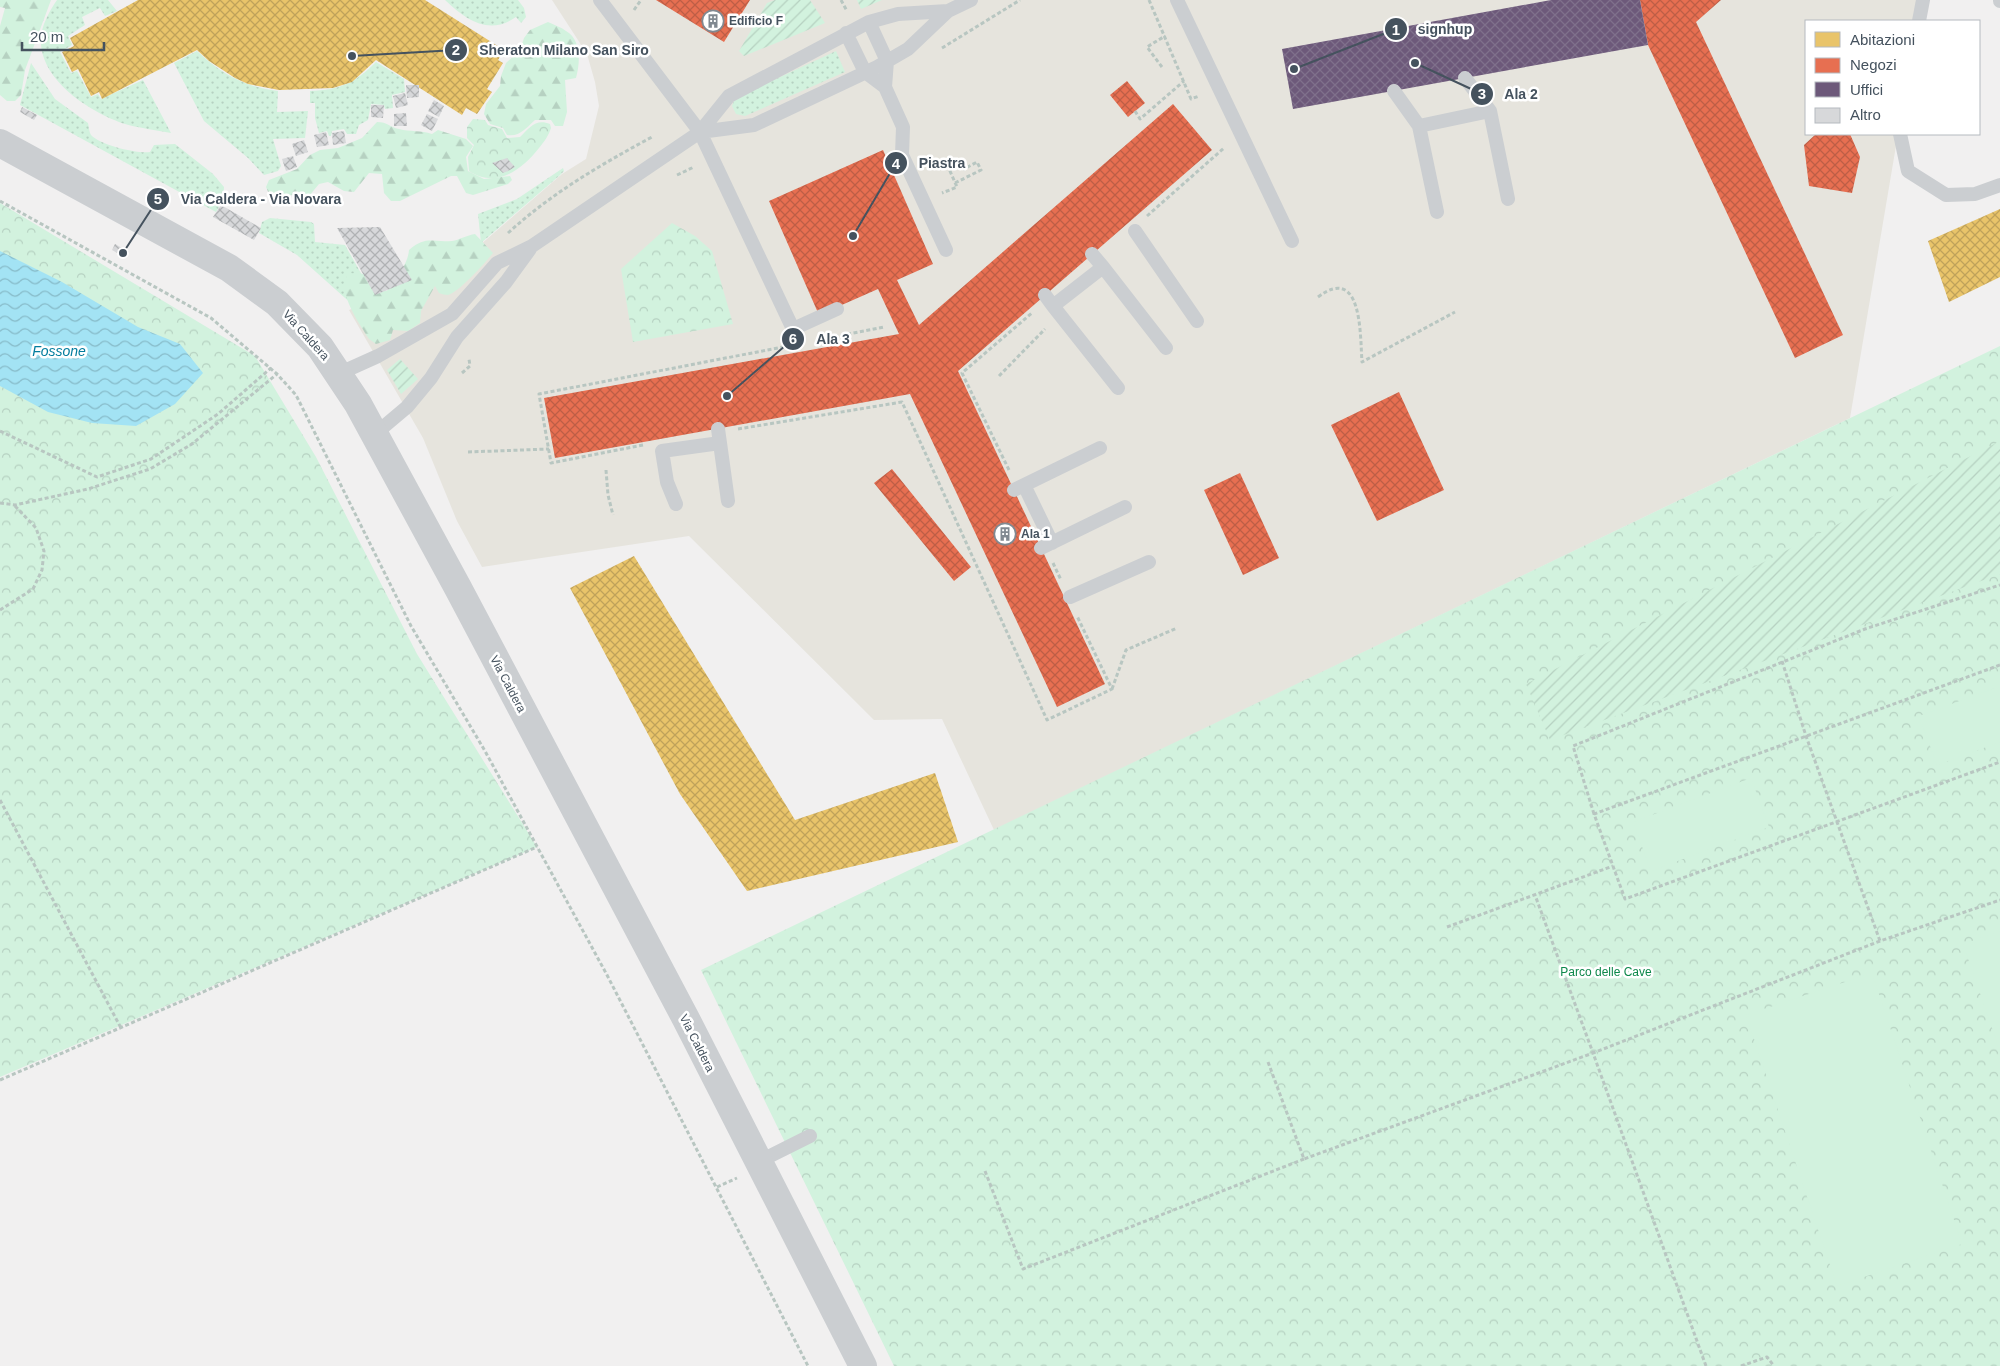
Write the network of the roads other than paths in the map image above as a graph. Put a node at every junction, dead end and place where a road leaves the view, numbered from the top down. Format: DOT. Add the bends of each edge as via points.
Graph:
graph roads {
  1 [pos="600,0"];
  2 [pos="971,0"];
  3 [pos="1177,0"];
  4 [pos="1923,0"];
  5 [pos="948,11"];
  6 [pos="1919,20"];
  7 [pos="869,22"];
  8 [pos="846,34"];
  9 [pos="888,61"];
  10 [pos="865,72"];
  11 [pos="1465,78"];
  12 [pos="885,87"];
  13 [pos="1394,91"];
  14 [pos="1490,112"];
  15 [pos="1419,126"];
  16 [pos="700,132"];
  17 [pos="1900,135"];
  18 [pos="0,143"];
  19 [pos="2000,185"];
  20 [pos="1508,199"];
  21 [pos="1437,212"];
  22 [pos="1138,226"];
  23 [pos="1292,241"];
  24 [pos="532,246"];
  25 [pos="946,250"];
  26 [pos="1092,254"];
  27 [pos="1102,268"];
  28 [pos="837,309"];
  29 [pos="1197,321"];
  30 [pos="1166,348"];
  31 [pos="338,374"];
  32 [pos="1118,388"];
  33 [pos="375,434"];
  34 [pos="1100,448"];
  35 [pos="728,501"];
  36 [pos="676,504"];
  37 [pos="1125,507"];
  38 [pos="1149,562"];
  39 [pos="1072,603"];
  40 [pos="810,1136"];
  41 [pos="750,1169"];
  42 [pos="863,1366"];
  1 -- 16 [label="lane"];
  2 -- 5 [label="lane"];
  3 -- 23 [label="lane"];
  4 -- 6 [label="lane"];
  5 -- 7 [label="lane" via="898,14"];
  5 -- 9 [label="lane" via="908,49"];
  7 -- 8 [label="lane"];
  7 -- 9 [label="lane"];
  8 -- 10 [label="lane"];
  8 -- 16 [label="lane" via="729,96"];
  9 -- 10 [label="lane"];
  9 -- 12 [label="lane"];
  10 -- 12 [label="lane"];
  10 -- 16 [label="lane" via="754,125"];
  11 -- 14 [label="lane"];
  12 -- 25 [label="lane" via="903,127 902,155"];
  13 -- 15 [label="lane"];
  14 -- 15 [label="lane"];
  14 -- 20 [label="lane"];
  15 -- 21 [label="lane"];
  16 -- 24 [label="lane"];
  16 -- 28 [label="lane" via="794,330"];
  17 -- 19 [label="lane" via="1908,171 1946,195 1975,194"];
  18 -- 31 [label="street, Via Caldera" via="229,268 277,303 320,347"];
  22 -- 29 [label="lane"];
  24 -- 31 [label="lane" via="497,263 452,314 378,356"];
  24 -- 33 [label="lane" via="506,282 458,337 407,407"];
  26 -- 27 [label="lane"];
  27 -- 30 [label="lane"];
  27 -- 32 [label="lane" via="1052,304"];
  31 -- 33 [label="street, Via Caldera"];
  33 -- 41 [label="street, Via Caldera" via="686,1019"];
  34 -- 37 [label="lane" via="1019,488 1046,546"];
  35 -- 36 [label="lane" via="719,435 661,444 667,482"];
  38 -- 39 [label="lane"];
  40 -- 41 [label="lane"];
  41 -- 42 [label="street, Via Caldera"];
}
